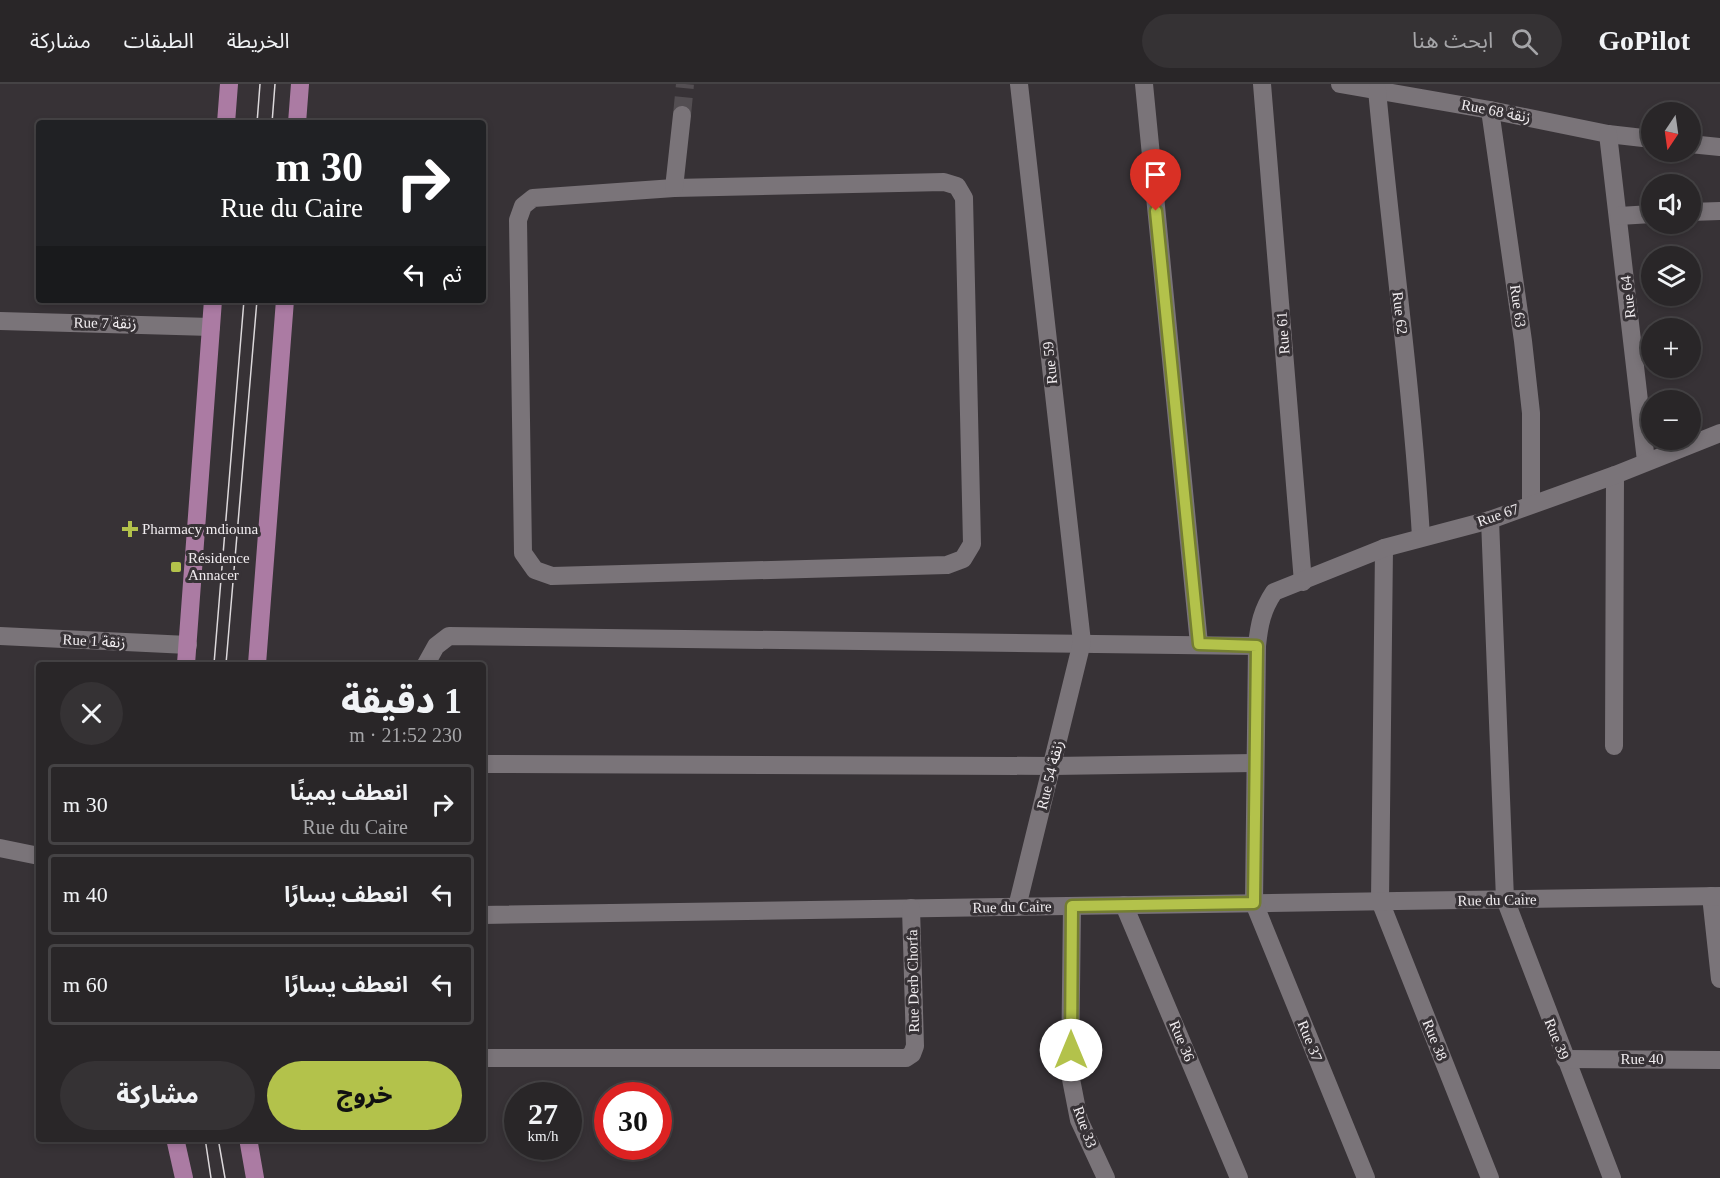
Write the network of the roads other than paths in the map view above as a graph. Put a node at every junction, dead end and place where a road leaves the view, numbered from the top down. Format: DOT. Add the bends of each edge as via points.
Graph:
graph roads {
  1 [pos="229,84"];
  2 [pos="300,84"];
  3 [pos="1019,84"];
  4 [pos="1144,84"];
  5 [pos="1262,84"];
  6 [pos="1340,84"];
  7 [pos="1377,90"];
  8 [pos="1490,110"];
  9 [pos="682,115"];
  10 [pos="226,120"];
  11 [pos="297,120"];
  12 [pos="1608,134"];
  13 [pos="1641,138"];
  14 [pos="1701,145"];
  15 [pos="1720,147"];
  16 [pos="674,188"];
  17 [pos="1720,211"];
  18 [pos="1701,212"];
  19 [pos="1641,215"];
  20 [pos="1619,216"];
  21 [pos="213,303"];
  22 [pos="285,303"];
  23 [pos="0,321"];
  24 [pos="211,327"];
  25 [pos="1720,433"];
  26 [pos="1646,461"];
  27 [pos="1615,475"];
  28 [pos="1531,504"];
  29 [pos="1490,520"];
  30 [pos="1421,537"];
  31 [pos="1384,548"];
  32 [pos="1303,582"];
  33 [pos="0,636"];
  34 [pos="1082,642"];
  35 [pos="1199,644"];
  36 [pos="188,645"];
  37 [pos="1257,646"];
  38 [pos="186,662"];
  39 [pos="257,662"];
  40 [pos="427,662"];
  41 [pos="1614,746"];
  42 [pos="1254,763"];
  43 [pos="486,764"];
  44 [pos="1053,765"];
  45 [pos="0,848"];
  46 [pos="36,855"];
  47 [pos="1715,896"];
  48 [pos="1505,899"];
  49 [pos="1380,901"];
  50 [pos="1254,903"];
  51 [pos="1124,905"];
  52 [pos="1072,906"];
  53 [pos="1017,907"];
  54 [pos="911,908"];
  55 [pos="486,915"];
  56 [pos="1720,980"];
  57 [pos="486,1058"];
  58 [pos="1565,1059"];
  59 [pos="1720,1060"];
  60 [pos="176,1142"];
  61 [pos="249,1142"];
  62 [pos="184,1178"];
  63 [pos="255,1178"];
  64 [pos="1106,1178"];
  65 [pos="1239,1178"];
  66 [pos="1366,1178"];
  67 [pos="1490,1178"];
  68 [pos="1612,1178"];
  1 -- 10 [label="main road"];
  2 -- 11 [label="main road"];
  3 -- 34 [label="street, Rue 59"];
  4 -- 35 [label="street"];
  5 -- 32 [label="street, Rue 61"];
  6 -- 7 [label="street, Rue 68 زنقة"];
  7 -- 8 [label="street, Rue 68 زنقة"];
  7 -- 30 [label="street, Rue 62" via="1416,450"];
  8 -- 12 [label="street, Rue 68 زنقة"];
  8 -- 28 [label="street, Rue 63" via="1531,413"];
  9 -- 16 [label="street"];
  12 -- 13 [label="street, Rue 68 زنقة"];
  12 -- 20 [label="street, Rue 64"];
  14 -- 15 [label="street"];
  16 -- 16 [label="street" via="533,198 523,206 518,220 523,553 535,570 552,576 947,565 963,559 972,544 964,198 957,186 944,182"];
  17 -- 18 [label="street"];
  19 -- 20 [label="street"];
  20 -- 26 [label="street, Rue 64"];
  21 -- 24 [label="main road"];
  22 -- 39 [label="main road"];
  23 -- 24 [label="street, Rue 7 زنقة"];
  24 -- 36 [label="main road"];
  25 -- 26 [label="street, Rue 67"];
  26 -- 27 [label="street, Rue 67"];
  27 -- 28 [label="street, Rue 67"];
  27 -- 41 [label="street"];
  28 -- 29 [label="street, Rue 67"];
  29 -- 30 [label="street, Rue 67"];
  29 -- 48 [label="street, Rue 39"];
  30 -- 31 [label="street, Rue 67"];
  31 -- 32 [label="street, Rue 67"];
  31 -- 49 [label="street"];
  32 -- 37 [label="street, Rue 67" via="1274,592 1260,621"];
  33 -- 36 [label="street, Rue 1 زنقة"];
  34 -- 35 [label="street"];
  34 -- 40 [label="street" via="449,636 436,646"];
  34 -- 44 [label="street, Rue 54 زنقة"];
  35 -- 37 [label="street"];
  36 -- 38 [label="main road"];
  37 -- 42 [label="street"];
  42 -- 44 [label="street"];
  42 -- 50 [label="street"];
  43 -- 44 [label="street"];
  44 -- 53 [label="street, Rue 54 زنقة"];
  45 -- 46 [label="street"];
  47 -- 48 [label="street, Rue du Caire"];
  47 -- 56 [label="street"];
  48 -- 49 [label="street, Rue du Caire"];
  48 -- 58 [label="street, Rue 39"];
  49 -- 50 [label="street, Rue du Caire"];
  49 -- 67 [label="street, Rue 38"];
  50 -- 51 [label="street, Rue du Caire"];
  50 -- 66 [label="street, Rue 37"];
  51 -- 52 [label="street, Rue du Caire"];
  51 -- 65 [label="street, Rue 36"];
  52 -- 53 [label="street, Rue du Caire"];
  52 -- 64 [label="street, Rue 33" via="1070,1074 1079,1120"];
  53 -- 54 [label="street, Rue du Caire"];
  54 -- 55 [label="street, Rue du Caire"];
  54 -- 57 [label="street, Rue Derb Chorfa" via="915,1046 906,1058"];
  58 -- 59 [label="street, Rue 40"];
  58 -- 68 [label="street, Rue 39"];
  60 -- 62 [label="main road"];
  61 -- 63 [label="main road"];
}
